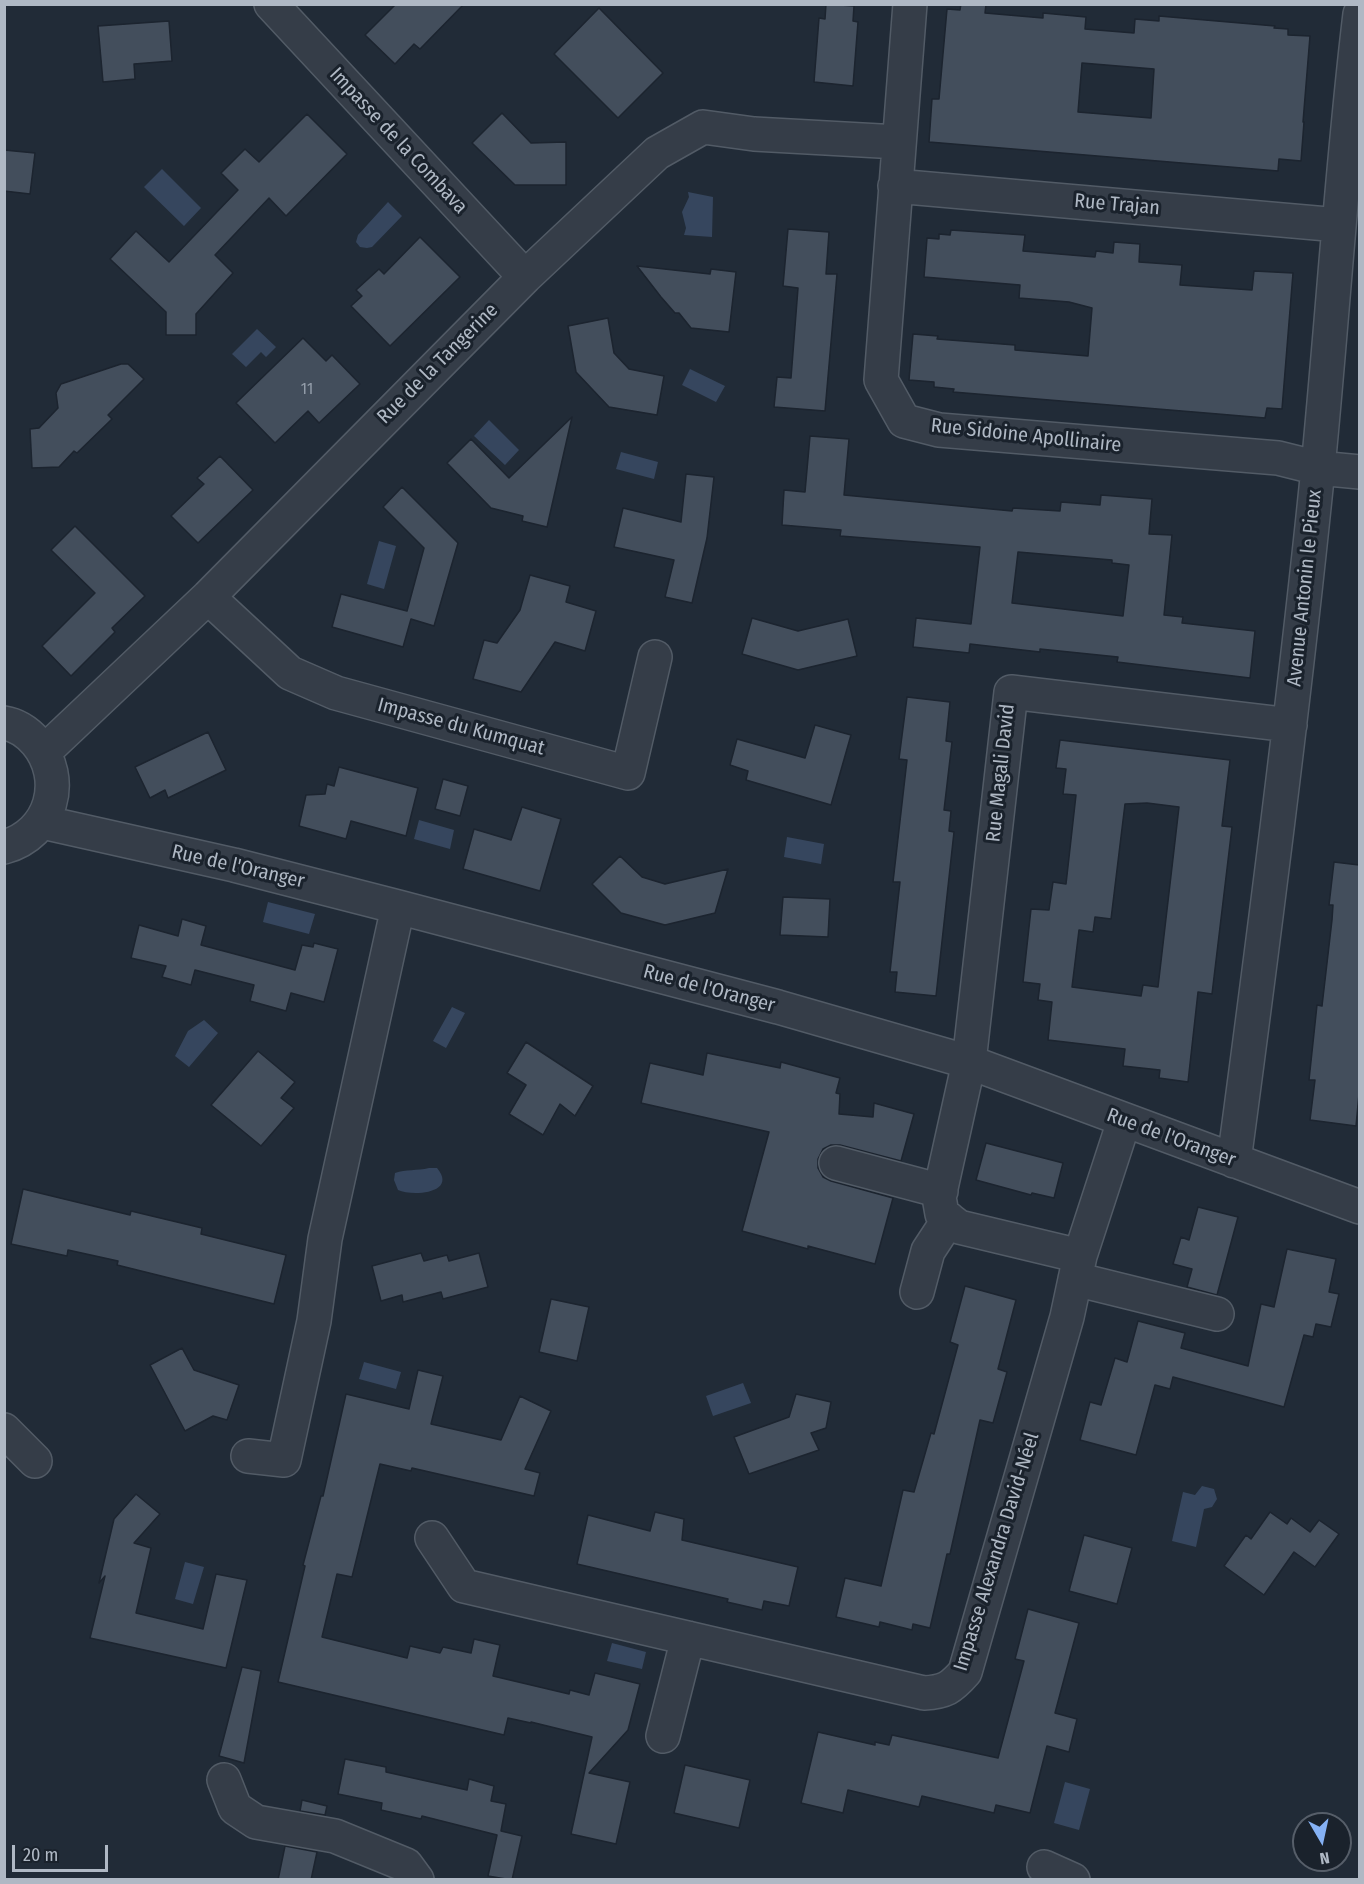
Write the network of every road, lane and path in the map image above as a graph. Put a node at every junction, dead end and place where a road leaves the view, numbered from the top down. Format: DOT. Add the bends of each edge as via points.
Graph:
graph roads {
  1 [pos="271,4"];
  2 [pos="910,4"];
  3 [pos="1359,14"];
  4 [pos="1355,84"];
  5 [pos="898,142"];
  6 [pos="895,186"];
  7 [pos="1339,225"];
  8 [pos="525,277"];
  9 [pos="1318,468"];
  10 [pos="1359,472"];
  11 [pos="208,597"];
  12 [pos="656,657"];
  13 [pos="4,723"];
  14 [pos="1290,725"];
  15 [pos="44,752"];
  16 [pos="42,822"];
  17 [pos="9,853"];
  18 [pos="399,907"];
  19 [pos="969,1062"];
  20 [pos="1124,1121"];
  21 [pos="1234,1161"];
  22 [pos="836,1163"];
  23 [pos="945,1205"];
  24 [pos="1359,1207"];
  25 [pos="1077,1267"];
  26 [pos="916,1292"];
  27 [pos="1217,1314"];
  28 [pos="4,1430"];
  29 [pos="248,1456"];
  30 [pos="35,1461"];
  31 [pos="432,1538"];
  32 [pos="688,1638"];
  33 [pos="663,1736"];
  34 [pos="224,1780"];
  35 [pos="417,1880"];
  1 -- 8 [label="street, Impasse de la Combava"];
  2 -- 5 [label="street, Rue Sidoine Apollinaire"];
  3 -- 4 [label="street, Avenue Antonin le Pieux"];
  4 -- 7 [label="street, Avenue Antonin le Pieux"];
  5 -- 6 [label="street, Rue Sidoine Apollinaire"];
  5 -- 8 [label="street, Rue de la Tangerine" via="754,134 703,127 657,153"];
  6 -- 7 [label="street, Rue Trajan"];
  6 -- 9 [label="street, Rue Sidoine Apollinaire" via="881,380 904,421 939,430 1278,458"];
  7 -- 9 [label="street, Avenue Antonin le Pieux"];
  8 -- 11 [label="street, Rue de la Tangerine"];
  9 -- 10 [label="street, Rue Sidoine Apollinaire"];
  9 -- 14 [label="street, Avenue Antonin le Pieux"];
  11 -- 12 [label="street, Impasse du Kumquat" via="290,673 336,693 628,772"];
  11 -- 15 [label="street, Rue de la Tangerine"];
  13 -- 15 [label="street" via="30,735"];
  14 -- 19 [label="street, Rue Magali David" via="1011,692"];
  14 -- 21 [label="street, Avenue Antonin le Pieux"];
  15 -- 16 [label="street" via="52,775 52,799"];
  16 -- 17 [label="street"];
  16 -- 18 [label="street, Rue de l'Oranger"];
  18 -- 19 [label="street, Rue de l'Oranger"];
  18 -- 29 [label="street" via="326,1239 314,1321 284,1460"];
  19 -- 20 [label="street, Rue de l'Oranger"];
  19 -- 23 [label="street"];
  20 -- 21 [label="street, Rue de l'Oranger"];
  20 -- 25 [label="street, Impasse Alexandra David-Néel"];
  21 -- 24 [label="street, Rue de l'Oranger"];
  22 -- 23 [label="street"];
  23 -- 25 [label="street" via="959,1227"];
  23 -- 26 [label="street"];
  25 -- 27 [label="street"];
  25 -- 32 [label="street, Impasse Alexandra David-Néel" via="1067,1317 965,1672 954,1686 924,1693"];
  28 -- 30 [label="street"];
  31 -- 32 [label="street, Impasse Alexandra David-Néel" via="464,1586"];
  32 -- 33 [label="street"];
  34 -- 35 [label="street" via="235,1808 256,1822 335,1836 406,1865"];
}
